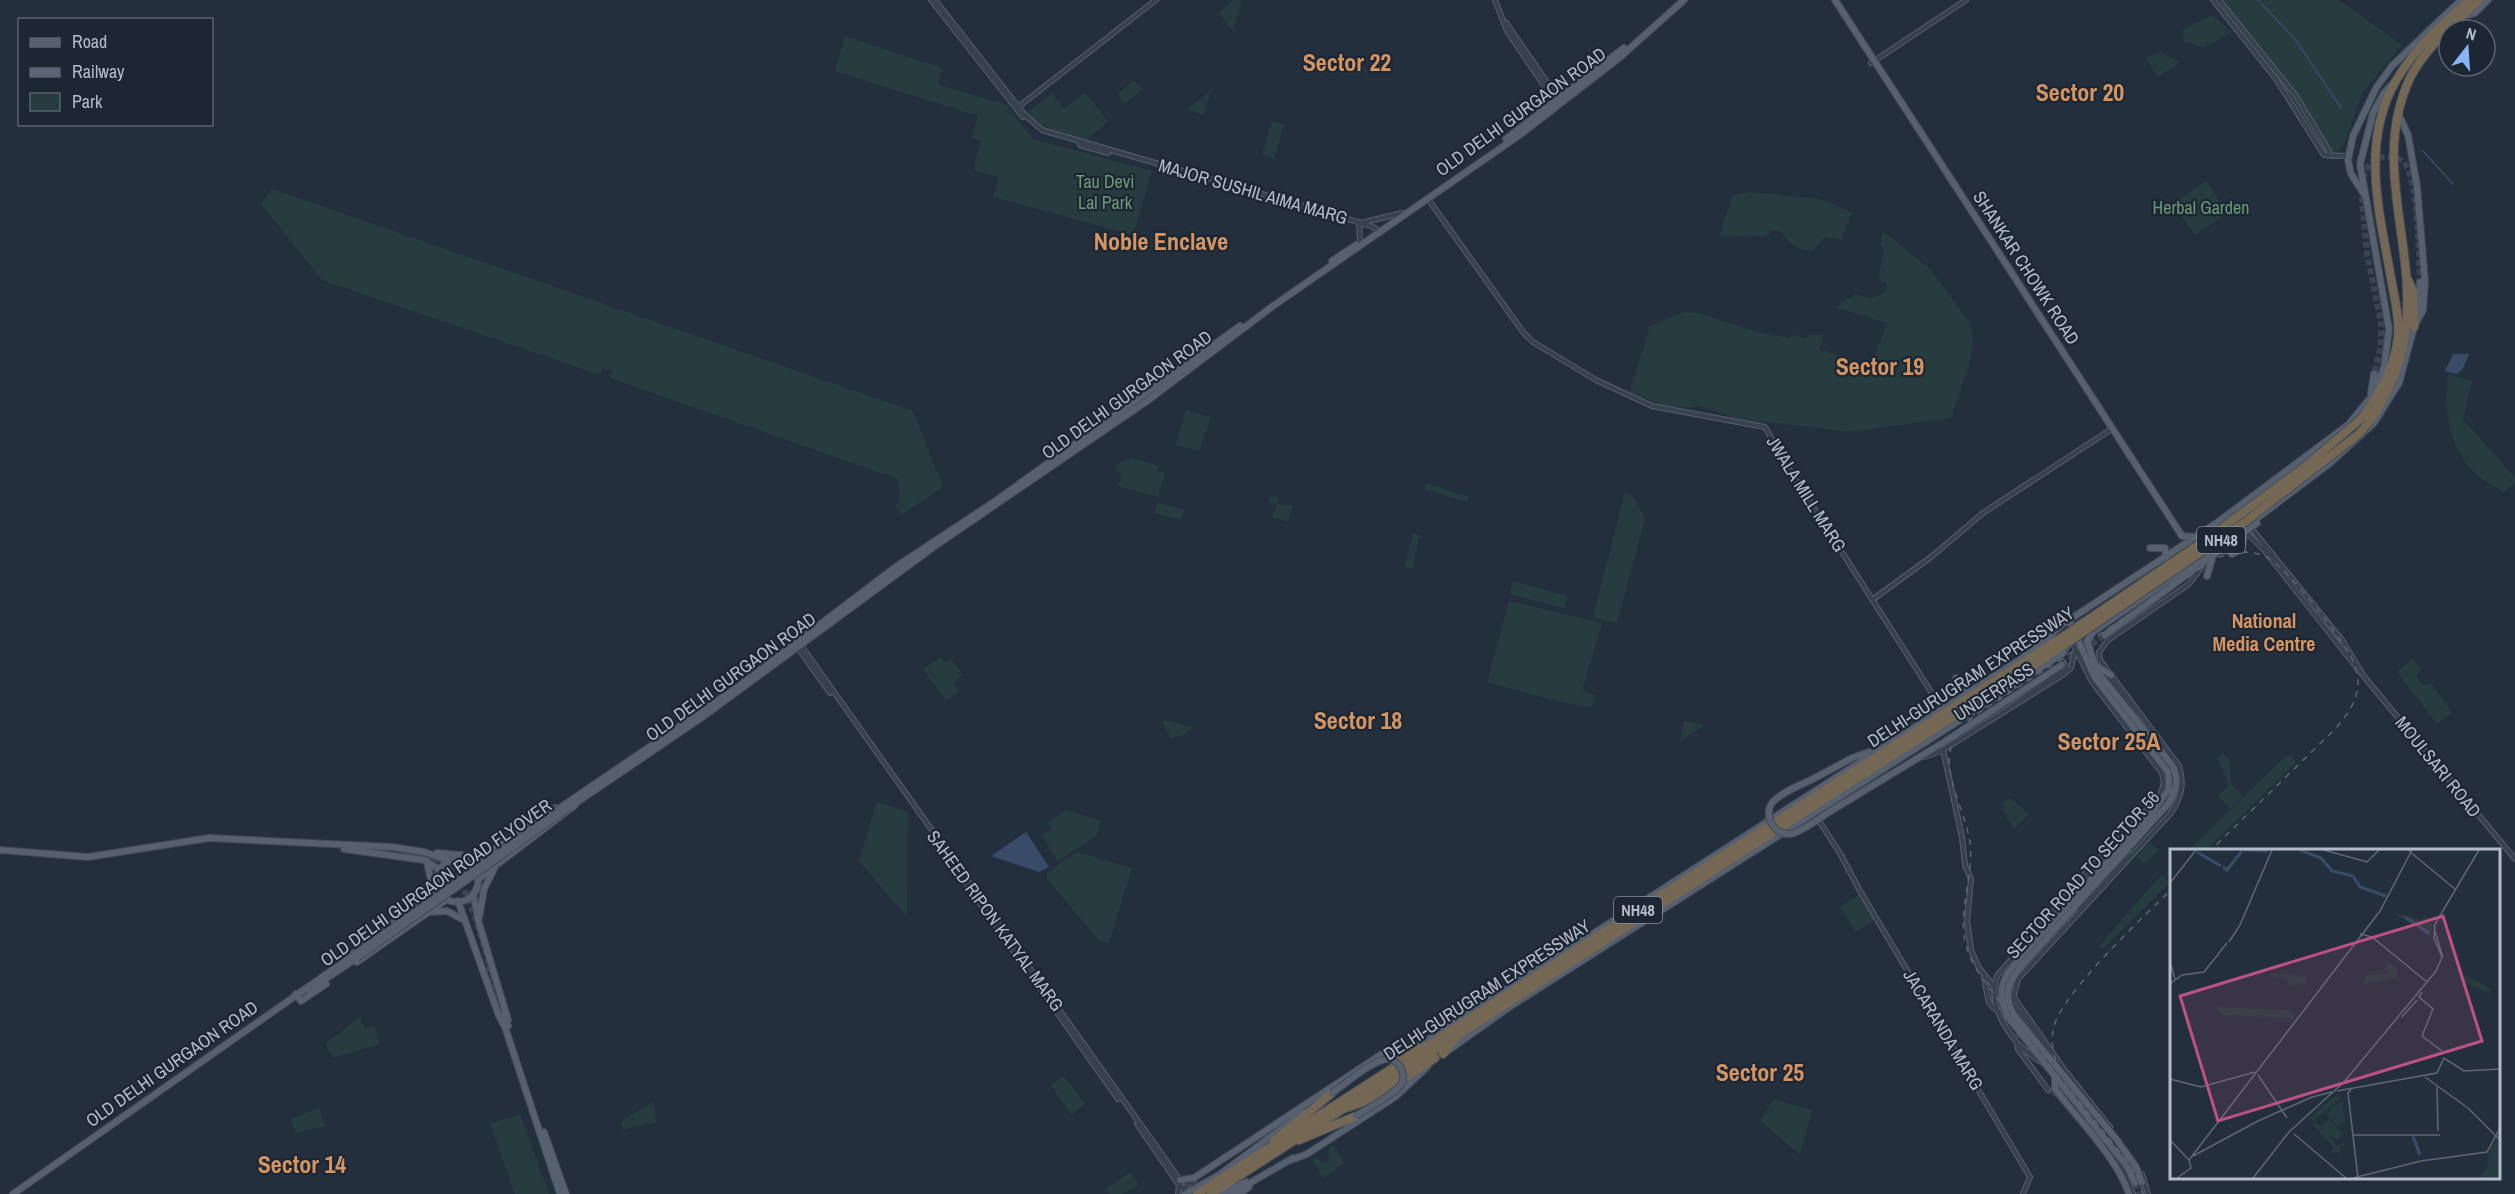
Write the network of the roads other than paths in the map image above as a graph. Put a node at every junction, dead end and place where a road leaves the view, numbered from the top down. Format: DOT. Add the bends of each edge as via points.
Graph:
graph roads {
  1 [pos="933,0"];
  2 [pos="1156,0"];
  3 [pos="1495,0"];
  4 [pos="1678,0"];
  5 [pos="1684,0"];
  6 [pos="1833,0"];
  7 [pos="1966,0"];
  8 [pos="2213,0"];
  9 [pos="2219,0"];
  10 [pos="2461,0"];
  11 [pos="2469,0"];
  12 [pos="2479,0"];
  13 [pos="2488,0"];
  14 [pos="2462,16"];
  15 [pos="1872,62"];
  16 [pos="2397,80"];
  17 [pos="2376,88"];
  18 [pos="2380,100"];
  19 [pos="1559,103"];
  20 [pos="1017,108"];
  21 [pos="2398,113"];
  22 [pos="2326,155"];
  23 [pos="2348,156"];
  24 [pos="2367,198"];
  25 [pos="1428,199"];
  26 [pos="1402,213"];
  27 [pos="1360,223"];
  28 [pos="1379,231"];
  29 [pos="1360,242"];
  30 [pos="2378,254"];
  31 [pos="2387,257"];
  32 [pos="2405,276"];
  33 [pos="2420,282"];
  34 [pos="2414,327"];
  35 [pos="1223,342"];
  36 [pos="2374,374"];
  37 [pos="2371,397"];
  38 [pos="2367,418"];
  39 [pos="2110,430"];
  40 [pos="2302,459"];
  41 [pos="2284,498"];
  42 [pos="2264,513"];
  43 [pos="2249,533"];
  44 [pos="2200,536"];
  45 [pos="2150,548"];
  46 [pos="2177,551"];
  47 [pos="2212,558"];
  48 [pos="2166,559"];
  49 [pos="2206,563"];
  50 [pos="2207,576"];
  51 [pos="2107,596"];
  52 [pos="1872,600"];
  53 [pos="2124,610"];
  54 [pos="2066,622"];
  55 [pos="2105,635"];
  56 [pos="2075,636"];
  57 [pos="2060,643"];
  58 [pos="798,645"];
  59 [pos="2075,648"];
  60 [pos="2059,656"];
  61 [pos="2022,658"];
  62 [pos="2094,663"];
  63 [pos="2063,670"];
  64 [pos="2108,675"];
  65 [pos="1956,678"];
  66 [pos="1974,689"];
  67 [pos="1942,709"];
  68 [pos="1942,747"];
  69 [pos="1878,750"];
  70 [pos="1909,753"];
  71 [pos="1901,769"];
  72 [pos="2179,774"];
  73 [pos="1853,785"];
  74 [pos="1819,787"];
  75 [pos="1806,801"];
  76 [pos="571,803"];
  77 [pos="1814,813"];
  78 [pos="1819,821"];
  79 [pos="2130,829"];
  80 [pos="348,848"];
  81 [pos="365,849"];
  82 [pos="0,852"];
  83 [pos="424,852"];
  84 [pos="2135,852"];
  85 [pos="484,856"];
  86 [pos="2515,859"];
  87 [pos="427,861"];
  88 [pos="450,861"];
  89 [pos="498,862"];
  90 [pos="471,865"];
  91 [pos="440,870"];
  92 [pos="478,879"];
  93 [pos="438,889"];
  94 [pos="2074,891"];
  95 [pos="473,894"];
  96 [pos="426,898"];
  97 [pos="447,899"];
  98 [pos="458,902"];
  99 [pos="2079,909"];
  100 [pos="426,913"];
  101 [pos="465,920"];
  102 [pos="479,923"];
  103 [pos="354,957"];
  104 [pos="2024,963"];
  105 [pos="1982,973"];
  106 [pos="2018,979"];
  107 [pos="1993,985"];
  108 [pos="312,988"];
  109 [pos="2013,996"];
  110 [pos="299,998"];
  111 [pos="1996,1010"];
  112 [pos="503,1015"];
  113 [pos="507,1027"];
  114 [pos="1460,1033"];
  115 [pos="2017,1034"];
  116 [pos="1438,1039"];
  117 [pos="1418,1045"];
  118 [pos="2047,1052"];
  119 [pos="1439,1056"];
  120 [pos="2059,1062"];
  121 [pos="2055,1078"];
  122 [pos="1373,1080"];
  123 [pos="2048,1090"];
  124 [pos="1332,1093"];
  125 [pos="2070,1096"];
  126 [pos="1340,1110"];
  127 [pos="2097,1113"];
  128 [pos="1356,1116"];
  129 [pos="2117,1140"];
  130 [pos="1292,1142"];
  131 [pos="1239,1149"];
  132 [pos="1270,1152"];
  133 [pos="2128,1152"];
  134 [pos="1239,1160"];
  135 [pos="1291,1160"];
  136 [pos="1260,1176"];
  137 [pos="1179,1182"];
  138 [pos="1202,1186"];
  139 [pos="1239,1192"];
  140 [pos="13,1194"];
  141 [pos="20,1194"];
  142 [pos="560,1194"];
  143 [pos="566,1194"];
  144 [pos="1178,1194"];
  145 [pos="1185,1194"];
  146 [pos="1197,1194"];
  147 [pos="1210,1194"];
  148 [pos="1220,1194"];
  149 [pos="1231,1194"];
  150 [pos="2023,1194"];
  151 [pos="2131,1194"];
  152 [pos="2148,1194"];
  1 -- 20 [label="street, MAJOR SUSHIL AIMA MARG"];
  2 -- 20 [label="street"];
  3 -- 19 [label="street" via="1507,31"];
  4 -- 19 [label="main road, OLD DELHI GURGAON ROAD"];
  5 -- 19 [label="main road, OLD DELHI GURGAON ROAD" via="1619,58"];
  6 -- 15 [label="main road, SHANKAR CHOWK ROAD"];
  7 -- 15 [label="street"];
  8 -- 22 [label="street" via="2276,79"];
  9 -- 22 [label="street" via="2296,96 2328,149"];
  10 -- 17 [label="main road" via="2392,66"];
  11 -- 16 [label="highway, DELHI-GURUGRAM EXPRESSWAY / NH48" via="2417,50"];
  12 -- 14 [label="highway, DELHI-GURUGRAM EXPRESSWAY / NH48"];
  13 -- 14 [label="main road" via="2475,13"];
  14 -- 21 [label="highway, DELHI-GURUGRAM EXPRESSWAY / NH48" via="2424,56 2411,76"];
  15 -- 39 [label="main road, SHANKAR CHOWK ROAD"];
  15 -- 44 [label="main road, SHANKAR CHOWK ROAD" via="2182,536"];
  16 -- 18 [label="main road"];
  16 -- 31 [label="highway, DELHI-GURUGRAM EXPRESSWAY / NH48" via="2380,121 2374,173"];
  17 -- 18 [label="main road"];
  17 -- 23 [label="main road"];
  18 -- 24 [label="main road" via="2360,164"];
  19 -- 25 [label="main road, OLD DELHI GURGAON ROAD"];
  19 -- 26 [label="main road, OLD DELHI GURGAON ROAD"];
  20 -- 27 [label="street, MAJOR SUSHIL AIMA MARG" via="1033,128 1043,133"];
  21 -- 32 [label="highway, DELHI-GURUGRAM EXPRESSWAY / NH48" via="2393,157"];
  21 -- 34 [label="main road" via="2414,164 2425,270 2423,310"];
  22 -- 23 [label="street"];
  23 -- 24 [label="main road" via="2351,174"];
  24 -- 30 [label="main road"];
  25 -- 28 [label="main road, OLD DELHI GURGAON ROAD"];
  25 -- 52 [label="street, JWALA MILL MARG" via="1533,342 1602,383 1652,406 1765,427"];
  26 -- 27 [label="street"];
  26 -- 28 [label="main road, OLD DELHI GURGAON ROAD"];
  27 -- 28 [label="street, MAJOR SUSHIL AIMA MARG"];
  27 -- 29 [label="street"];
  28 -- 29 [label="main road, OLD DELHI GURGAON ROAD"];
  28 -- 35 [label="main road, OLD DELHI GURGAON ROAD"];
  29 -- 35 [label="main road, OLD DELHI GURGAON ROAD"];
  30 -- 31 [label="highway"];
  30 -- 37 [label="main road" via="2389,339 2384,368"];
  31 -- 38 [label="highway, DELHI-GURUGRAM EXPRESSWAY / NH48" via="2398,336 2389,372"];
  32 -- 34 [label="highway" via="2414,291"];
  32 -- 38 [label="highway, DELHI-GURUGRAM EXPRESSWAY / NH48" via="2403,350 2392,383"];
  33 -- 34 [label="main road"];
  34 -- 41 [label="main road" via="2399,383 2379,417 2352,445"];
  35 -- 58 [label="main road, OLD DELHI GURGAON ROAD" via="1147,401"];
  36 -- 37 [label="main road"];
  37 -- 40 [label="main road" via="2348,425"];
  38 -- 57 [label="highway, DELHI-GURUGRAM EXPRESSWAY / NH48, bridge" via="2233,520"];
  39 -- 46 [label="main road, SHANKAR CHOWK ROAD" via="2178,536"];
  39 -- 52 [label="street" via="1983,513"];
  40 -- 41 [label="main road" via="2270,488 2273,497"];
  40 -- 44 [label="main road"];
  41 -- 42 [label="main road"];
  42 -- 43 [label="main road"];
  42 -- 53 [label="main road"];
  43 -- 47 [label="main road"];
  43 -- 86 [label="street, MOULSARI ROAD"];
  44 -- 46 [label="main road"];
  45 -- 48 [label="main road" via="2164,547"];
  46 -- 48 [label="main road"];
  47 -- 49 [label="main road"];
  47 -- 50 [label="main road"];
  48 -- 51 [label="main road"];
  49 -- 55 [label="main road"];
  49 -- 64 [label="street" via="2189,584 2104,644 2100,660"];
  51 -- 53 [label="main road" via="2122,598"];
  51 -- 54 [label="main road"];
  52 -- 67 [label="street, JWALA MILL MARG"];
  53 -- 62 [label="main road" via="2093,632 2087,641"];
  54 -- 56 [label="main road"];
  54 -- 61 [label="main road"];
  56 -- 59 [label="street"];
  56 -- 115 [label="main road" via="2095,678 2168,772 2169,789 2005,976 2001,1001"];
  57 -- 73 [label="highway, DELHI-GURUGRAM EXPRESSWAY / NH48"];
  57 -- 75 [label="highway, DELHI-GURUGRAM EXPRESSWAY / NH48"];
  58 -- 76 [label="main road, OLD DELHI GURGAON ROAD"];
  58 -- 137 [label="street, SAHEED RIPON KATYAL MARG"];
  59 -- 63 [label="street" via="2074,663"];
  59 -- 79 [label="street" via="2092,682 2163,778 2160,796"];
  60 -- 61 [label="main road" via="2067,646 2061,638"];
  60 -- 63 [label="street" via="2066,667"];
  60 -- 70 [label="main road"];
  61 -- 66 [label="main road"];
  62 -- 64 [label="main road"];
  62 -- 72 [label="main road"];
  63 -- 68 [label="main road, UNDERPASS"];
  63 -- 68 [label="street" via="2002,714"];
  64 -- 72 [label="street" via="2177,764"];
  65 -- 66 [label="main road" via="1960,690"];
  66 -- 67 [label="main road"];
  67 -- 69 [label="main road"];
  68 -- 70 [label="main road"];
  68 -- 71 [label="main road, UNDERPASS"];
  68 -- 105 [label="street" via="1971,879 1967,921 1971,951"];
  69 -- 71 [label="main road, UNDERPASS, bridge" via="1846,761 1773,802 1769,811 1774,828 1794,833"];
  69 -- 74 [label="main road"];
  70 -- 73 [label="main road"];
  71 -- 78 [label="street"];
  72 -- 84 [label="street" via="2181,793 2174,808"];
  72 -- 104 [label="main road, SECTOR ROAD TO SECTOR 56" via="2168,804"];
  73 -- 77 [label="main road"];
  73 -- 114 [label="highway, DELHI-GURUGRAM EXPRESSWAY / NH48"];
  74 -- 75 [label="highway"];
  74 -- 117 [label="main road"];
  75 -- 116 [label="highway, DELHI-GURUGRAM EXPRESSWAY / NH48"];
  76 -- 85 [label="main road" via="565,801"];
  76 -- 89 [label="main road" via="571,810"];
  76 -- 103 [label="main road, OLD DELHI GURGAON ROAD FLYOVER, bridge"];
  77 -- 78 [label="street, JACARANDA MARG"];
  77 -- 119 [label="main road"];
  78 -- 150 [label="street, JACARANDA MARG" via="2030,1177"];
  79 -- 94 [label="street"];
  79 -- 107 [label="street" via="2097,860 2001,970"];
  80 -- 81 [label="main road"];
  80 -- 82 [label="main road" via="209,838 88,857"];
  80 -- 83 [label="main road" via="392,847"];
  80 -- 87 [label="main road"];
  83 -- 85 [label="main road"];
  83 -- 88 [label="main road"];
  84 -- 99 [label="street"];
  84 -- 106 [label="street"];
  85 -- 90 [label="main road"];
  87 -- 91 [label="main road"];
  87 -- 96 [label="main road" via="431,882"];
  88 -- 90 [label="main road"];
  88 -- 91 [label="main road"];
  89 -- 92 [label="main road"];
  89 -- 102 [label="main road" via="484,889"];
  90 -- 92 [label="main road"];
  91 -- 93 [label="main road" via="436,879"];
  92 -- 95 [label="main road"];
  93 -- 96 [label="main road"];
  93 -- 97 [label="main road"];
  95 -- 98 [label="main road"];
  95 -- 102 [label="main road"];
  96 -- 103 [label="main road" via="364,944"];
  97 -- 98 [label="main road"];
  97 -- 100 [label="main road"];
  98 -- 101 [label="main road"];
  100 -- 101 [label="main road" via="443,910"];
  100 -- 110 [label="main road"];
  101 -- 113 [label="main road" via="499,1016"];
  102 -- 113 [label="main road" via="508,1013"];
  103 -- 108 [label="main road, OLD DELHI GURGAON ROAD FLYOVER"];
  103 -- 110 [label="main road, OLD DELHI GURGAON ROAD"];
  104 -- 106 [label="main road"];
  104 -- 118 [label="main road, SECTOR ROAD TO SECTOR 56" via="2011,979 2006,997 2014,1015"];
  105 -- 107 [label="street"];
  105 -- 111 [label="street" via="1989,1003"];
  106 -- 109 [label="street"];
  107 -- 111 [label="street"];
  108 -- 110 [label="main road, OLD DELHI GURGAON ROAD"];
  109 -- 118 [label="street" via="2012,1003"];
  109 -- 120 [label="street"];
  110 -- 140 [label="main road, OLD DELHI GURGAON ROAD"];
  110 -- 141 [label="main road, OLD DELHI GURGAON ROAD"];
  111 -- 115 [label="street"];
  112 -- 113 [label="main road"];
  113 -- 142 [label="main road"];
  113 -- 143 [label="main road"];
  114 -- 119 [label="highway"];
  114 -- 126 [label="highway, DELHI-GURUGRAM EXPRESSWAY / NH48"];
  115 -- 121 [label="main road"];
  115 -- 123 [label="street" via="2019,1049"];
  116 -- 117 [label="highway"];
  116 -- 122 [label="highway, DELHI-GURUGRAM EXPRESSWAY / NH48"];
  117 -- 122 [label="highway"];
  117 -- 131 [label="main road" via="1382,1054"];
  118 -- 120 [label="main road"];
  118 -- 127 [label="main road, SECTOR ROAD TO SECTOR 56"];
  119 -- 126 [label="highway" via="1377,1097"];
  119 -- 135 [label="main road" via="1395,1097 1307,1154"];
  120 -- 127 [label="street"];
  121 -- 125 [label="main road"];
  121 -- 151 [label="main road" via="2055,1089 2116,1167"];
  122 -- 132 [label="highway, DELHI-GURUGRAM EXPRESSWAY / NH48"];
  124 -- 128 [label="main road, bridge" via="1382,1060 1401,1066 1403,1078 1399,1087"];
  124 -- 132 [label="highway" via="1290,1126"];
  124 -- 134 [label="main road"];
  125 -- 129 [label="main road, SECTOR ROAD TO SECTOR 56" via="2139,1183 2136,1167"];
  125 -- 151 [label="street" via="2070,1102 2123,1170"];
  126 -- 130 [label="highway, DELHI-GURUGRAM EXPRESSWAY / NH48"];
  127 -- 129 [label="main road, SECTOR ROAD TO SECTOR 56"];
  127 -- 133 [label="street"];
  128 -- 130 [label="highway"];
  128 -- 135 [label="main road"];
  129 -- 133 [label="street"];
  130 -- 132 [label="highway, DELHI-GURUGRAM EXPRESSWAY / NH48"];
  131 -- 134 [label="main road"];
  131 -- 137 [label="main road" via="1194,1178"];
  132 -- 146 [label="highway, DELHI-GURUGRAM EXPRESSWAY / NH48"];
  132 -- 147 [label="highway, DELHI-GURUGRAM EXPRESSWAY / NH48"];
  133 -- 152 [label="street"];
  134 -- 138 [label="main road"];
  135 -- 136 [label="main road"];
  136 -- 139 [label="main road"];
  136 -- 148 [label="main road"];
  137 -- 138 [label="street, SAHEED RIPON KATYAL MARG"];
  137 -- 144 [label="street"];
  138 -- 145 [label="main road"];
  139 -- 149 [label="main road"];
}
